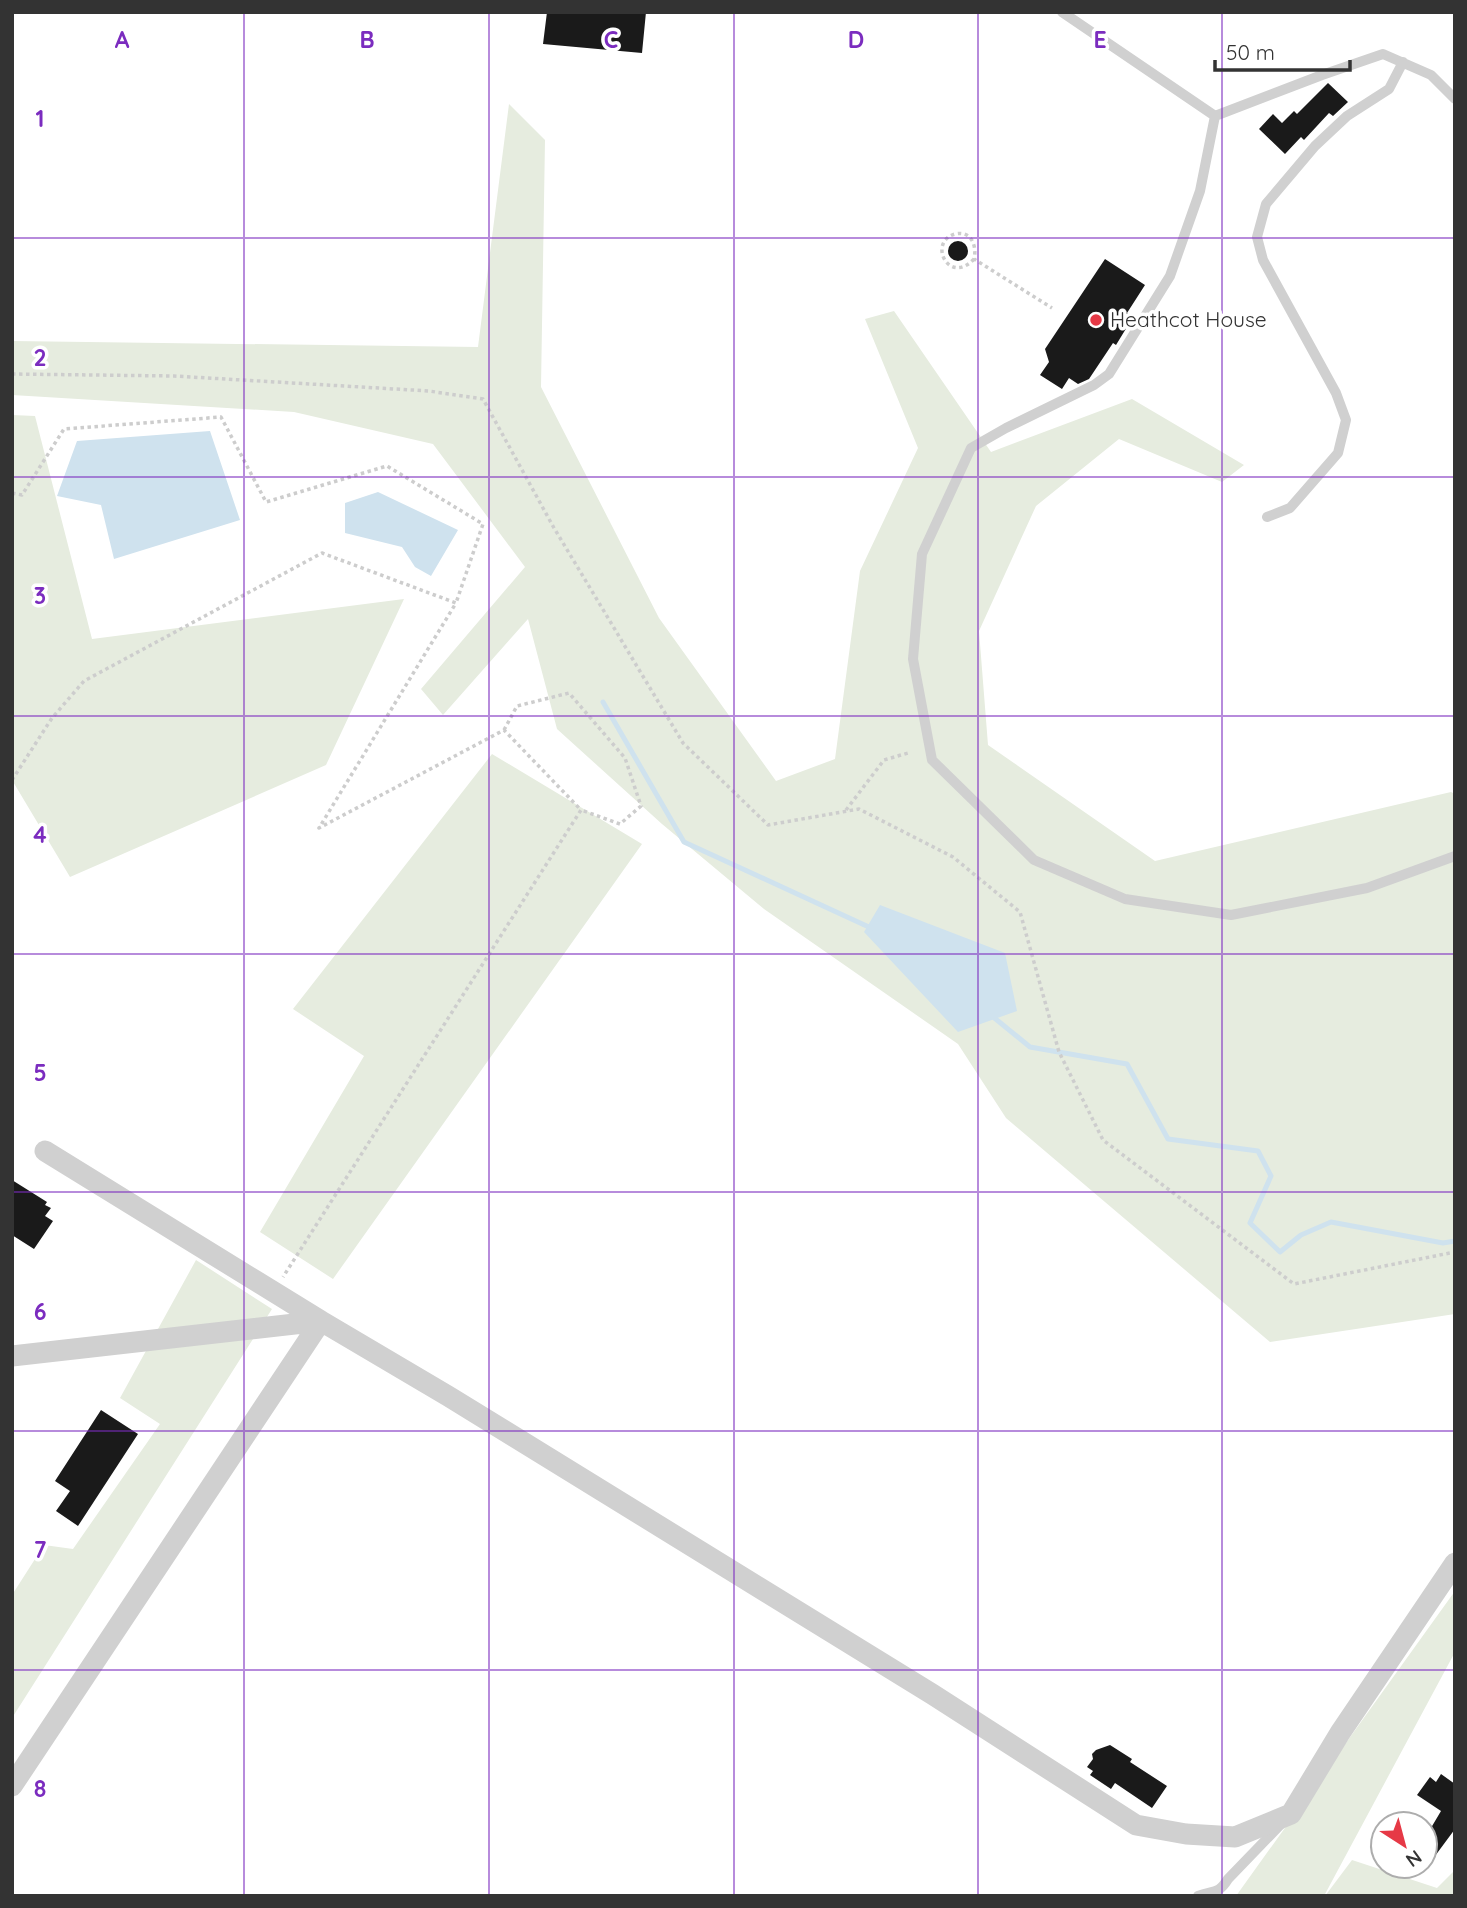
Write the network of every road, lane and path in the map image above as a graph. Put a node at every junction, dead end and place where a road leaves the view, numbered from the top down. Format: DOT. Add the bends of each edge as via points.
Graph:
graph roads {
  1 [pos="1062,12"];
  2 [pos="1403,62"];
  3 [pos="1455,99"];
  4 [pos="1214,116"];
  5 [pos="974,259"];
  6 [pos="1052,308"];
  7 [pos="12,374"];
  8 [pos="12,494"];
  9 [pos="1267,516"];
  10 [pos="456,603"];
  11 [pos="504,730"];
  12 [pos="908,753"];
  13 [pos="12,780"];
  14 [pos="580,810"];
  15 [pos="845,811"];
  16 [pos="1455,856"];
  17 [pos="45,1151"];
  18 [pos="1455,1252"];
  19 [pos="274,1291"];
  20 [pos="321,1321"];
  21 [pos="12,1356"];
  22 [pos="1455,1563"];
  23 [pos="12,1786"];
  24 [pos="1291,1814"];
  25 [pos="1220,1892"];
  26 [pos="1198,1896"];
  1 -- 4 [label="lane"];
  2 -- 3 [label="lane" via="1431,75"];
  2 -- 4 [label="lane" via="1383,54"];
  2 -- 9 [label="lane" via="1388,89 1347,116 1315,146 1266,204 1257,237 1263,260 1336,393 1346,420 1338,453 1290,509"];
  4 -- 16 [label="lane" via="1200,191 1170,276 1109,374 971,448 922,554 913,659 932,760 1034,860 1125,899 1231,915 1367,888"];
  5 -- 5 [label="path" via="971,238 953,234 945,240 942,256 946,263 961,268"];
  5 -- 6 [label="path"];
  7 -- 15 [label="path" via="187,377 429,390 483,399 683,744 768,825"];
  8 -- 10 [label="path" via="22,495 64,429 221,418 266,502 387,466 482,524"];
  10 -- 11 [label="path" via="319,828"];
  10 -- 13 [label="path" via="322,553 84,681 52,718"];
  11 -- 14 [label="path"];
  11 -- 14 [label="path" via="517,706 569,693 625,758 641,806 620,824"];
  12 -- 15 [label="path" via="884,760"];
  14 -- 19 [label="path"];
  15 -- 18 [label="path" via="859,809 953,857 1020,912 1059,1052 1103,1140 1294,1284"];
  17 -- 19 [label="street"];
  19 -- 20 [label="street"];
  20 -- 21 [label="street"];
  20 -- 23 [label="street"];
  20 -- 24 [label="street" via="896,1672 1136,1825 1235,1837"];
  22 -- 24 [label="street"];
  24 -- 25 [label="lane"];
  25 -- 26 [label="lane"];
}
